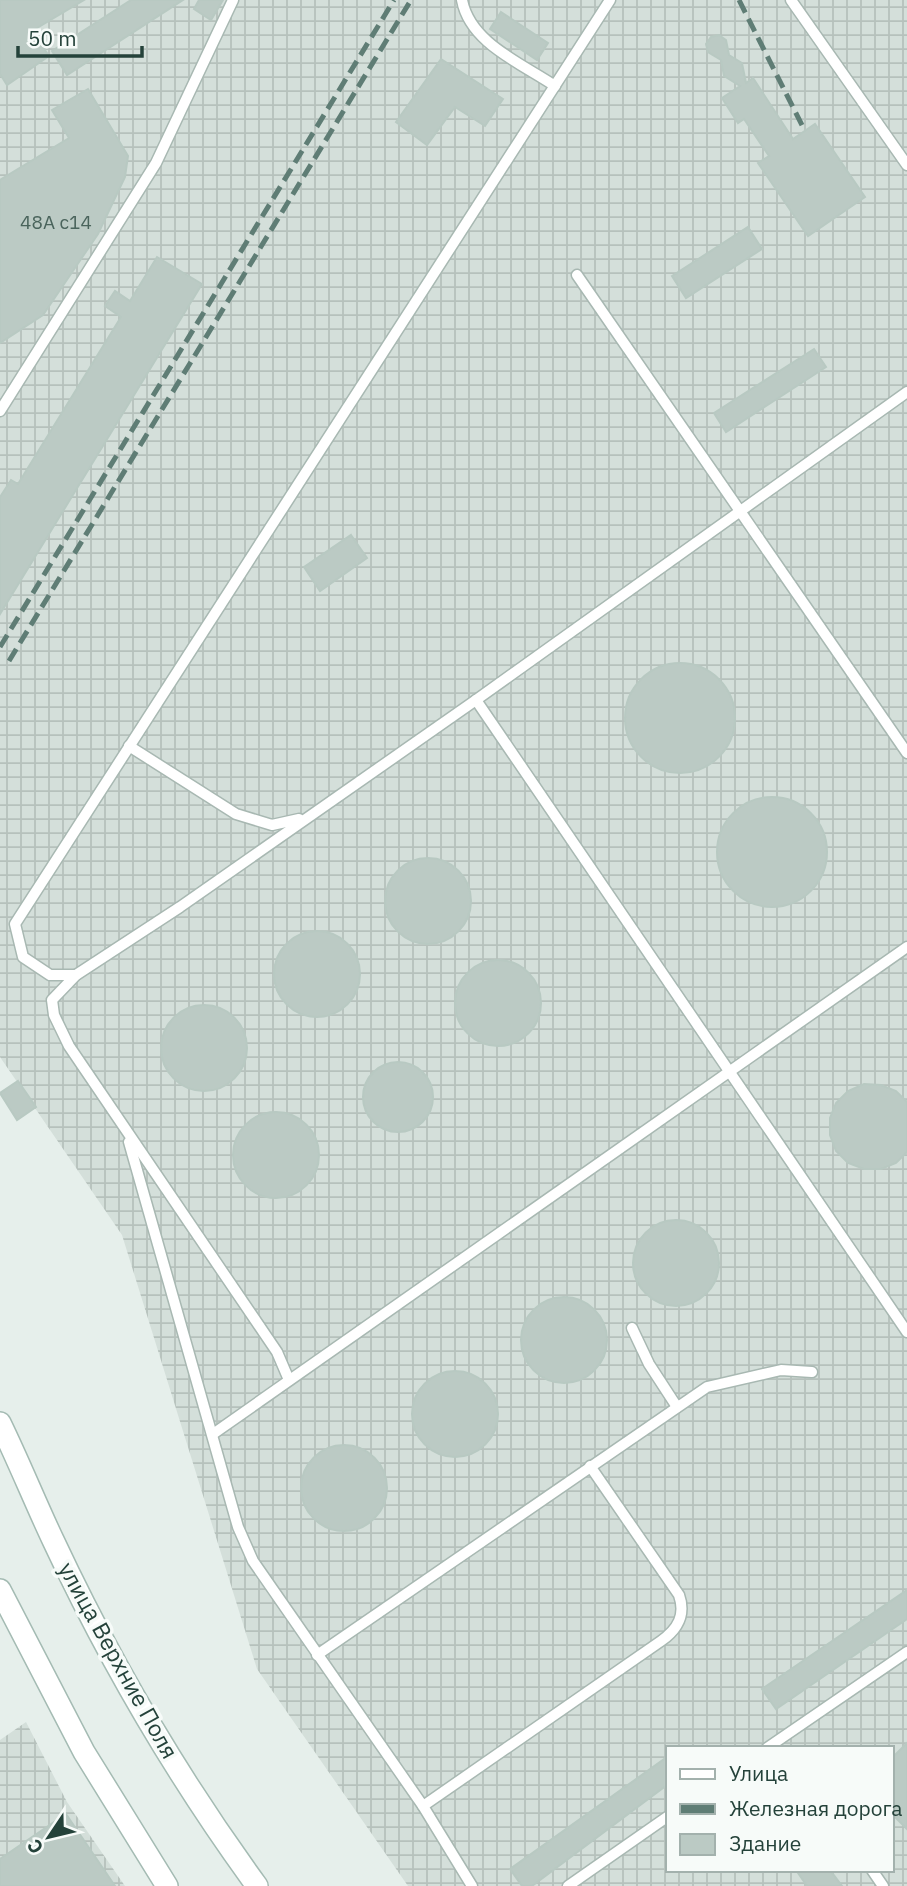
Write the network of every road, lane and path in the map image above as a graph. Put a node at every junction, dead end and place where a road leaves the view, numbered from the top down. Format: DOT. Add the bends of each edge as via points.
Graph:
graph roads {
  1 [pos="233,0"];
  2 [pos="462,0"];
  3 [pos="610,0"];
  4 [pos="791,0"];
  5 [pos="555,86"];
  6 [pos="907,165"];
  7 [pos="577,275"];
  8 [pos="907,392"];
  9 [pos="0,411"];
  10 [pos="739,509"];
  11 [pos="476,700"];
  12 [pos="129,746"];
  13 [pos="907,753"];
  14 [pos="306,817"];
  15 [pos="907,947"];
  16 [pos="76,975"];
  17 [pos="731,1073"];
  18 [pos="127,1134"];
  19 [pos="632,1328"];
  20 [pos="907,1332"];
  21 [pos="812,1372"];
  22 [pos="289,1381"];
  23 [pos="677,1407"];
  24 [pos="0,1423"];
  25 [pos="213,1434"];
  26 [pos="590,1466"];
  27 [pos="0,1590"];
  28 [pos="907,1652"];
  29 [pos="317,1655"];
  30 [pos="781,1738"];
  31 [pos="770,1746"];
  32 [pos="787,1746"];
  33 [pos="423,1806"];
  34 [pos="666,1818"];
  35 [pos="167,1886"];
  36 [pos="257,1886"];
  37 [pos="472,1886"];
  38 [pos="568,1886"];
  1 -- 9 [label="lane" via="156,163"];
  2 -- 5 [label="lane" via="465,15 480,36"];
  3 -- 5 [label="lane"];
  4 -- 6 [label="lane"];
  5 -- 12 [label="lane"];
  7 -- 10 [label="lane"];
  8 -- 10 [label="lane"];
  10 -- 11 [label="lane"];
  10 -- 13 [label="lane"];
  11 -- 14 [label="lane"];
  11 -- 17 [label="lane"];
  12 -- 14 [label="lane" via="236,814 272,825"];
  12 -- 16 [label="lane" via="15,924 23,957 50,975"];
  14 -- 16 [label="lane"];
  15 -- 17 [label="lane"];
  16 -- 18 [label="lane" via="52,1000 54,1015"];
  17 -- 20 [label="lane"];
  17 -- 22 [label="lane"];
  18 -- 22 [label="lane" via="277,1352"];
  18 -- 25 [label="lane"];
  19 -- 23 [label="lane"];
  21 -- 23 [label="lane" via="781,1370 707,1387"];
  22 -- 25 [label="lane"];
  23 -- 26 [label="lane"];
  24 -- 36 [label="main road, улица Верхние Поля" via="99,1629 163,1742"];
  25 -- 29 [label="lane" via="238,1527 253,1561"];
  26 -- 29 [label="lane"];
  26 -- 33 [label="lane" via="679,1595 684,1608 678,1623 662,1641"];
  27 -- 35 [label="main road" via="84,1752"];
  28 -- 30 [label="lane"];
  29 -- 33 [label="lane"];
  30 -- 31 [label="lane"];
  30 -- 32 [label="lane"];
  33 -- 37 [label="lane"];
  34 -- 38 [label="lane"];
}
